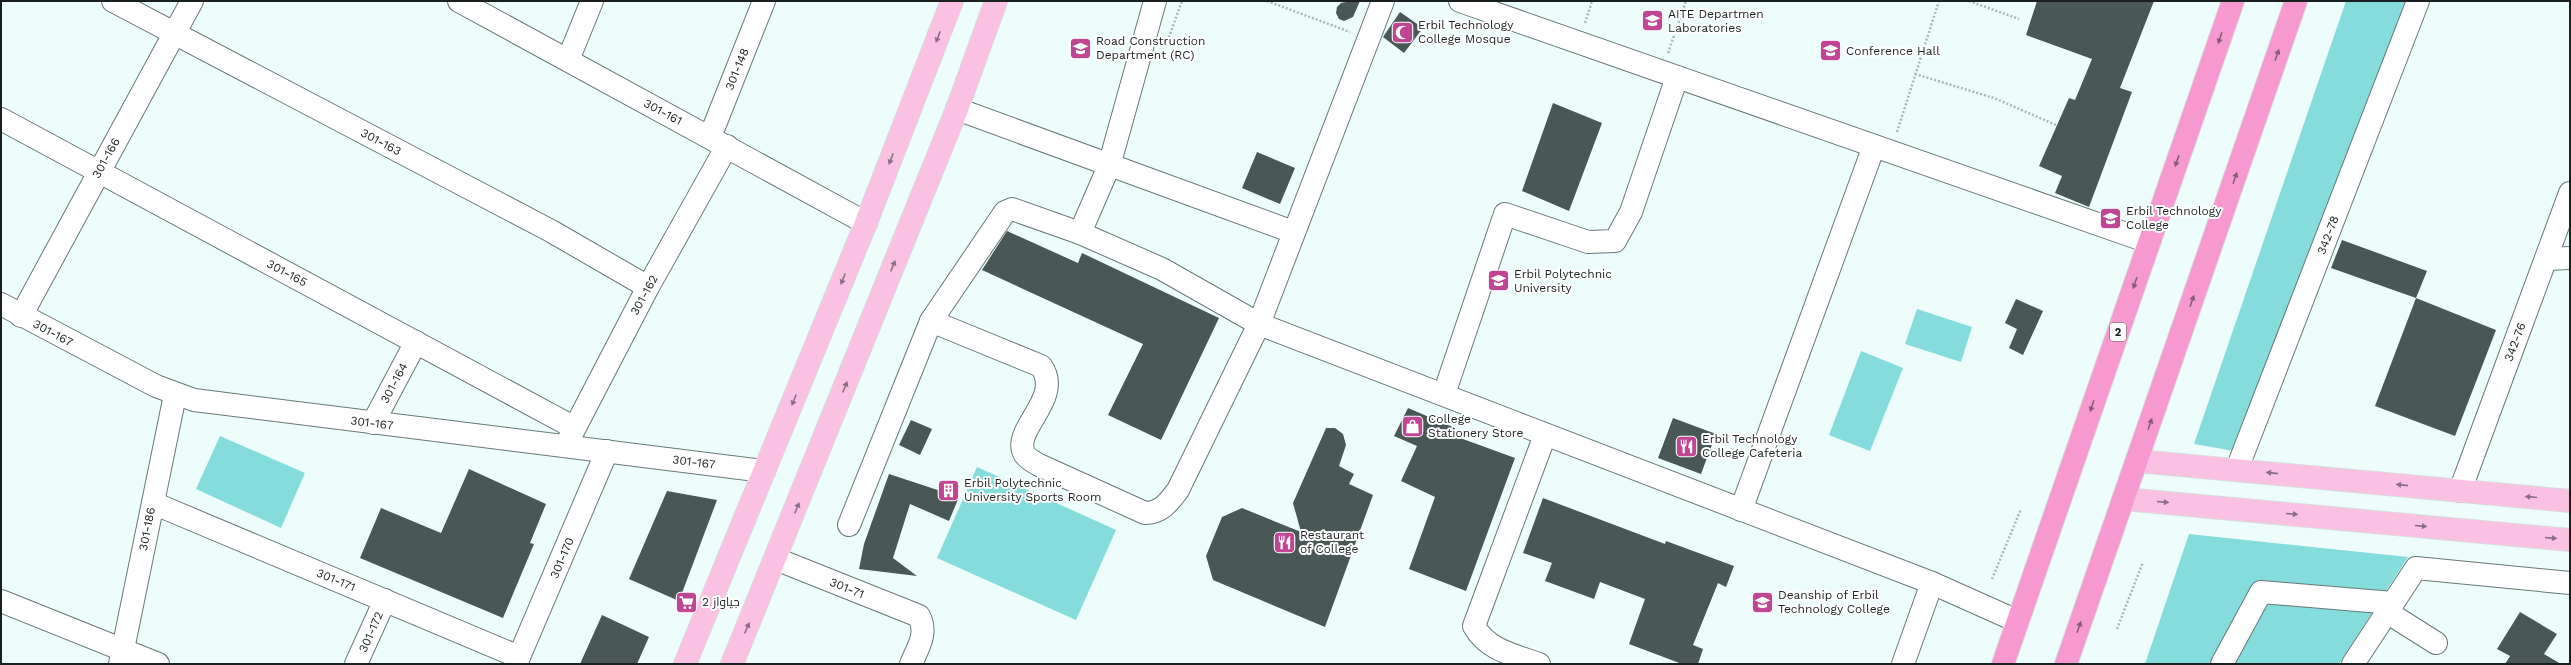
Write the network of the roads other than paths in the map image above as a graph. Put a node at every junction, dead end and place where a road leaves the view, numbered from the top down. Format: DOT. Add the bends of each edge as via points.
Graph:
graph roads {
  1 [pos="113,1"];
  2 [pos="192,1"];
  3 [pos="459,1"];
  4 [pos="592,1"];
  5 [pos="764,1"];
  6 [pos="952,1"];
  7 [pos="996,1"];
  8 [pos="1155,1"];
  9 [pos="1382,1"];
  10 [pos="1460,1"];
  11 [pos="2233,1"];
  12 [pos="2296,1"];
  13 [pos="2418,1"];
  14 [pos="174,34"];
  15 [pos="568,60"];
  16 [pos="1671,68"];
  17 [pos="957,109"];
  18 [pos="1,119"];
  19 [pos="718,142"];
  20 [pos="1874,146"];
  21 [pos="1109,166"];
  22 [pos="99,172"];
  23 [pos="2570,194"];
  24 [pos="866,223"];
  25 [pos="1293,232"];
  26 [pos="1080,233"];
  27 [pos="2149,242"];
  28 [pos="2546,258"];
  29 [pos="2570,258"];
  30 [pos="648,287"];
  31 [pos="1,304"];
  32 [pos="21,316"];
  33 [pos="931,321"];
  34 [pos="1259,324"];
  35 [pos="416,342"];
  36 [pos="1444,394"];
  37 [pos="175,395"];
  38 [pos="373,423"];
  39 [pos="1545,435"];
  40 [pos="569,437"];
  41 [pos="607,452"];
  42 [pos="2137,461"];
  43 [pos="2237,469"];
  44 [pos="764,471"];
  45 [pos="2460,491"];
  46 [pos="2124,499"];
  47 [pos="2570,501"];
  48 [pos="153,503"];
  49 [pos="1741,510"];
  50 [pos="849,525"];
  51 [pos="2570,540"];
  52 [pos="776,559"];
  53 [pos="1932,583"];
  54 [pos="2570,583"];
  55 [pos="385,600"];
  56 [pos="1,601"];
  57 [pos="2390,608"];
  58 [pos="2017,622"];
  59 [pos="2436,643"];
  60 [pos="122,657"];
  61 [pos="518,661"];
  62 [pos="158,664"];
  63 [pos="356,664"];
  64 [pos="685,664"];
  65 [pos="732,664"];
  66 [pos="911,664"];
  67 [pos="1539,664"];
  68 [pos="1903,664"];
  69 [pos="2003,664"];
  70 [pos="2066,664"];
  71 [pos="2222,664"];
  72 [pos="2353,664"];
  1 -- 14 [label="street, 301-163"];
  2 -- 14 [label="street, 301-166"];
  3 -- 15 [label="street, 301-161"];
  4 -- 15 [label="street"];
  5 -- 19 [label="street, 301-148"];
  6 -- 24 [label="main road, one-way"];
  7 -- 17 [label="main road"];
  8 -- 21 [label="street"];
  9 -- 25 [label="street"];
  10 -- 16 [label="street"];
  11 -- 27 [label="highway, 2, one-way"];
  42 -- 12 [label="highway, one-way"];
  13 -- 43 [label="street, 342-78"];
  14 -- 22 [label="street, 301-166"];
  14 -- 30 [label="street, 301-163" via="544,228"];
  15 -- 19 [label="street, 301-161"];
  16 -- 20 [label="street"];
  16 -- 36 [label="street" via="1631,212 1615,241 1588,242 1505,214"];
  17 -- 21 [label="street"];
  52 -- 17 [label="main road, one-way"];
  18 -- 22 [label="street, 301-165"];
  19 -- 24 [label="street, 301-161"];
  19 -- 30 [label="street, 301-162"];
  20 -- 27 [label="street"];
  20 -- 49 [label="street"];
  21 -- 25 [label="street"];
  21 -- 26 [label="street"];
  22 -- 32 [label="street, 301-166"];
  22 -- 35 [label="street, 301-165"];
  23 -- 28 [label="street, 342-76"];
  24 -- 44 [label="main road, one-way"];
  25 -- 34 [label="street"];
  26 -- 33 [label="street" via="1012,209 1005,212"];
  26 -- 34 [label="street" via="1162,269"];
  27 -- 58 [label="highway, 2, one-way"];
  28 -- 29 [label="street"];
  28 -- 45 [label="street, 342-76"];
  30 -- 40 [label="street, 301-162"];
  31 -- 32 [label="street, 301-167"];
  32 -- 37 [label="street, 301-167"];
  33 -- 34 [label="street" via="1041,366 1048,375 1049,385 1023,440 1023,452 1038,465 1145,513 1153,513 1162,508 1178,490"];
  33 -- 50 [label="street"];
  34 -- 36 [label="street"];
  35 -- 38 [label="street, 301-164"];
  35 -- 40 [label="street, 301-165"];
  36 -- 39 [label="street"];
  37 -- 38 [label="street, 301-167" via="206,402"];
  37 -- 48 [label="street, 301-186"];
  38 -- 40 [label="street, 301-167"];
  39 -- 49 [label="street"];
  39 -- 67 [label="street" via="1474,626 1481,639 1497,649"];
  40 -- 41 [label="street, 301-167"];
  41 -- 44 [label="street, 301-167"];
  41 -- 61 [label="street, 301-170"];
  42 -- 43 [label="main road"];
  42 -- 46 [label="highway"];
  45 -- 43 [label="main road, one-way"];
  44 -- 64 [label="main road"];
  47 -- 45 [label="main road, one-way"];
  46 -- 51 [label="main road, one-way"];
  70 -- 46 [label="highway, one-way"];
  48 -- 55 [label="street, 301-171"];
  48 -- 60 [label="street, 301-186"];
  49 -- 53 [label="street"];
  65 -- 52 [label="main road, one-way"];
  52 -- 66 [label="street, 301-71" via="919,616 924,626 923,636"];
  53 -- 58 [label="street"];
  53 -- 68 [label="street"];
  54 -- 57 [label="street" via="2416,568"];
  55 -- 61 [label="street, 301-171"];
  55 -- 63 [label="street, 301-172"];
  56 -- 60 [label="street"];
  57 -- 59 [label="street"];
  57 -- 71 [label="street" via="2261,592"];
  57 -- 72 [label="street"];
  58 -- 69 [label="highway, 2"];
  60 -- 62 [label="street"];
}
